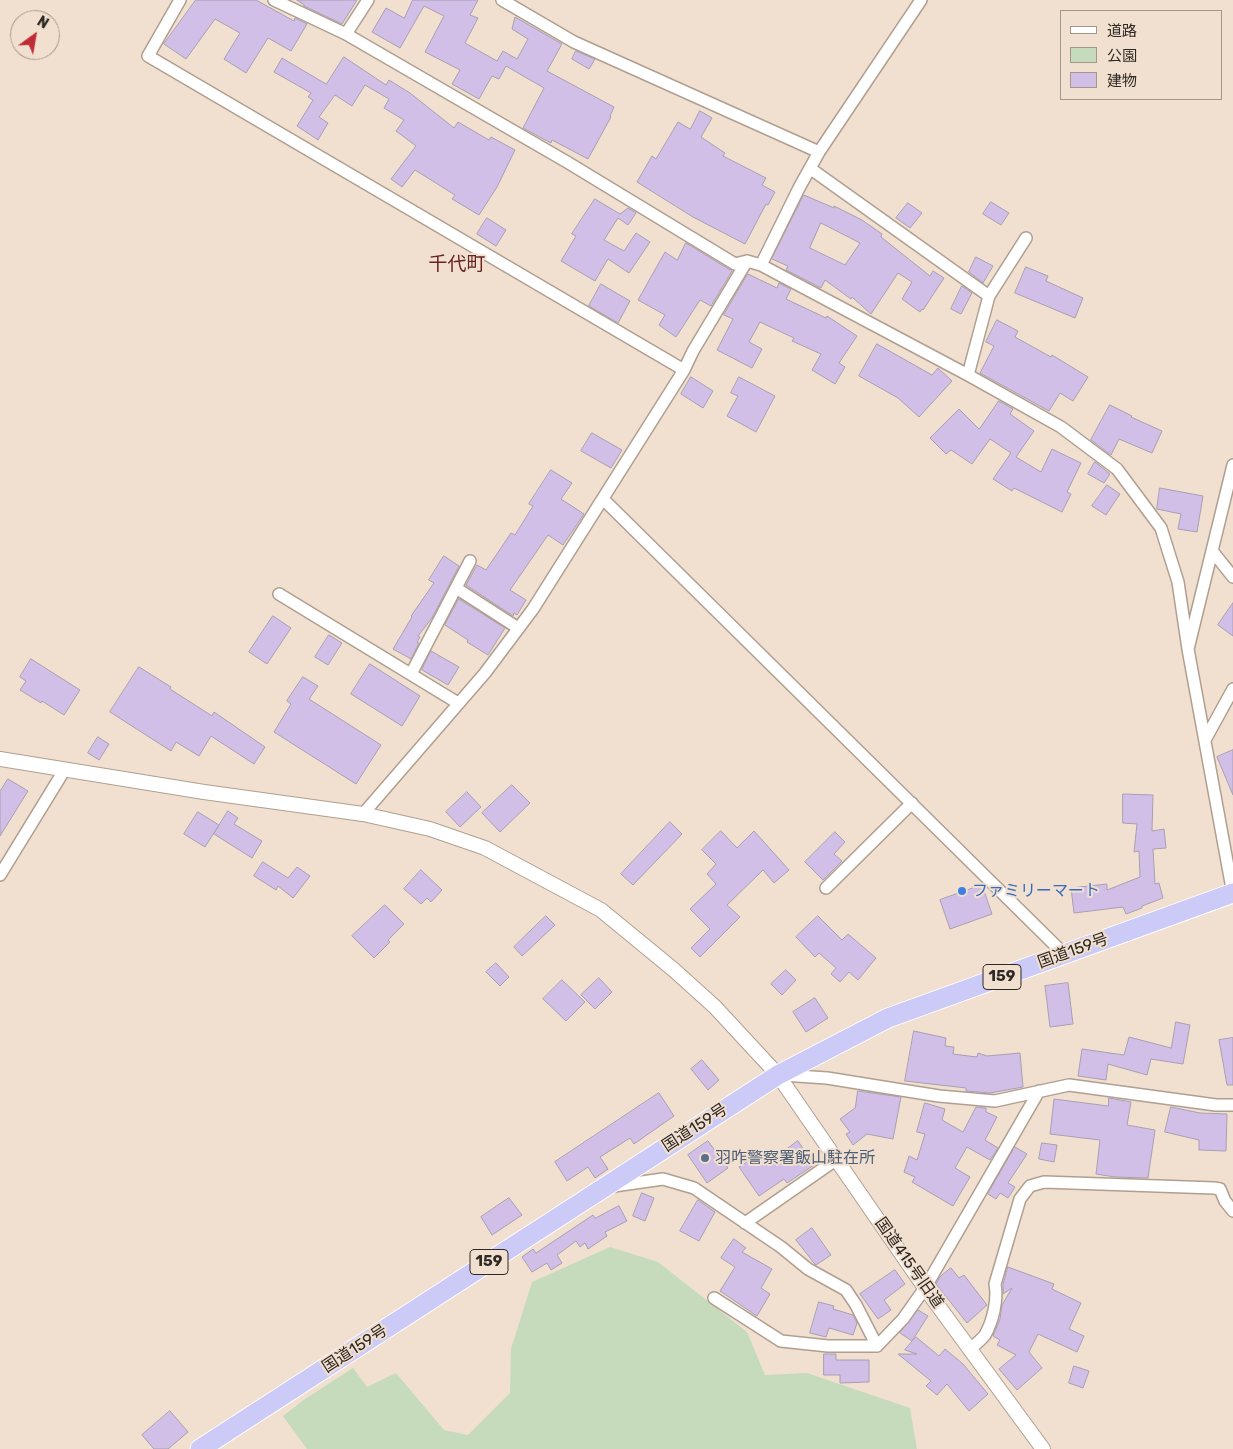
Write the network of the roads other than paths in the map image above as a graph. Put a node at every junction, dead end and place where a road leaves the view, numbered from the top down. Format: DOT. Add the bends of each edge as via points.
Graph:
graph roads {
  1 [pos="180,0"];
  2 [pos="274,0"];
  3 [pos="368,0"];
  4 [pos="502,0"];
  5 [pos="921,0"];
  6 [pos="346,34"];
  7 [pos="819,152"];
  8 [pos="812,168"];
  9 [pos="1026,238"];
  10 [pos="747,261"];
  11 [pos="761,265"];
  12 [pos="989,296"];
  13 [pos="684,370"];
  14 [pos="968,375"];
  15 [pos="1233,465"];
  16 [pos="603,499"];
  17 [pos="1212,552"];
  18 [pos="470,561"];
  19 [pos="1233,577"];
  20 [pos="456,588"];
  21 [pos="279,594"];
  22 [pos="518,628"];
  23 [pos="1188,649"];
  24 [pos="410,674"];
  25 [pos="1233,689"];
  26 [pos="458,703"];
  27 [pos="1205,740"];
  28 [pos="0,759"];
  29 [pos="65,769"];
  30 [pos="912,803"];
  31 [pos="363,814"];
  32 [pos="0,875"];
  33 [pos="826,888"];
  34 [pos="1233,894"];
  35 [pos="1064,954"];
  36 [pos="778,1075"];
  37 [pos="1039,1091"];
  38 [pos="1233,1105"];
  39 [pos="837,1159"];
  40 [pos="604,1187"];
  41 [pos="1233,1211"];
  42 [pos="745,1223"];
  43 [pos="925,1288"];
  44 [pos="714,1298"];
  45 [pos="877,1346"];
  46 [pos="970,1349"];
  47 [pos="200,1449"];
  48 [pos="1043,1449"];
  1 -- 13 [label="street" via="148,56"];
  2 -- 6 [label="street"];
  3 -- 6 [label="street"];
  4 -- 7 [label="street" via="574,42"];
  5 -- 7 [label="street"];
  6 -- 10 [label="street" via="735,264"];
  7 -- 8 [label="street"];
  8 -- 11 [label="street"];
  8 -- 12 [label="street"];
  9 -- 12 [label="street"];
  10 -- 11 [label="street"];
  10 -- 13 [label="street"];
  11 -- 14 [label="street"];
  12 -- 14 [label="street"];
  13 -- 16 [label="street"];
  14 -- 23 [label="street" via="1061,427 1117,469 1161,528 1178,582"];
  15 -- 17 [label="street"];
  16 -- 22 [label="street"];
  16 -- 30 [label="street"];
  17 -- 19 [label="street"];
  17 -- 23 [label="street"];
  18 -- 20 [label="street"];
  20 -- 22 [label="street"];
  20 -- 24 [label="street"];
  21 -- 24 [label="street"];
  22 -- 26 [label="street"];
  23 -- 27 [label="street"];
  24 -- 26 [label="street"];
  25 -- 27 [label="street"];
  26 -- 31 [label="street"];
  27 -- 34 [label="street"];
  28 -- 29 [label="street, 国道415号旧道"];
  29 -- 31 [label="street, 国道415号旧道"];
  29 -- 32 [label="street"];
  30 -- 33 [label="street"];
  30 -- 35 [label="street"];
  31 -- 36 [label="street, 国道415号旧道" via="430,829 484,848 600,910 716,1007"];
  34 -- 35 [label="highway, 国道159号 / 159"];
  35 -- 36 [label="highway, 国道159号 / 159" via="888,1018"];
  36 -- 37 [label="street" via="827,1078 939,1096 995,1101"];
  36 -- 39 [label="street, 国道415号旧道"];
  36 -- 40 [label="highway, 国道159号 / 159"];
  37 -- 38 [label="street" via="1069,1085"];
  37 -- 43 [label="street"];
  39 -- 42 [label="street"];
  39 -- 43 [label="street, 国道415号旧道"];
  40 -- 42 [label="street" via="663,1179 694,1188"];
  40 -- 47 [label="highway, 国道159号 / 159"];
  41 -- 46 [label="street" via="1220,1189 1214,1188 1044,1182 1030,1186 1020,1199 995,1284 993,1314 984,1335"];
  42 -- 45 [label="street" via="808,1269 846,1290"];
  43 -- 45 [label="street" via="903,1320"];
  43 -- 46 [label="street, 国道415号旧道"];
  44 -- 45 [label="street" via="781,1341 828,1346"];
  46 -- 48 [label="street, 国道415号旧道"];
}
